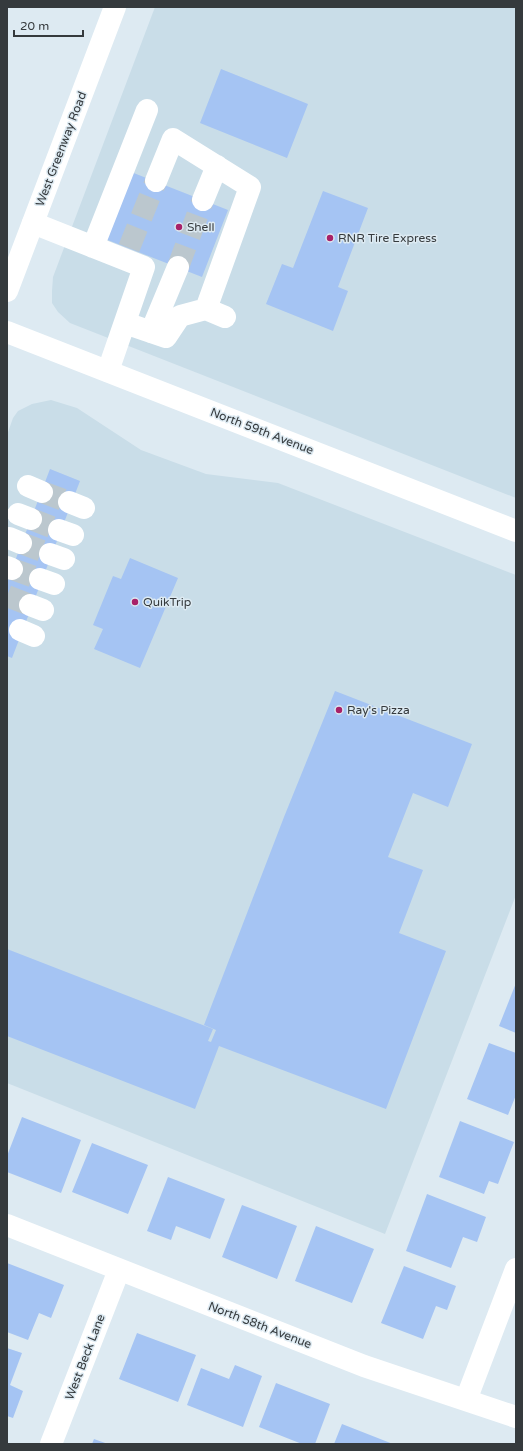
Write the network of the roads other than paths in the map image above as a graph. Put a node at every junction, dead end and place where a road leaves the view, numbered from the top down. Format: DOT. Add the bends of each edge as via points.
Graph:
graph roads {
  1 [pos="115,7"];
  2 [pos="147,110"];
  3 [pos="217,166"];
  4 [pos="156,181"];
  5 [pos="204,200"];
  6 [pos="33,223"];
  7 [pos="93,247"];
  8 [pos="178,267"];
  9 [pos="7,291"];
  10 [pos="125,323"];
  11 [pos="7,332"];
  12 [pos="152,332"];
  13 [pos="108,371"];
  14 [pos="516,531"];
  15 [pos="7,1225"];
  16 [pos="516,1269"];
  17 [pos="119,1270"];
  18 [pos="466,1400"];
  19 [pos="516,1417"];
  20 [pos="51,1444"];
  1 -- 6 [label="street, West Greenway Road"];
  2 -- 7 [label="street"];
  3 -- 4 [label="street" via="173,139"];
  3 -- 5 [label="street"];
  3 -- 12 [label="street" via="250,187 215,313 180,316 166,337"];
  6 -- 7 [label="street"];
  6 -- 9 [label="street, West Greenway Road"];
  7 -- 10 [label="street" via="127,254 144,267"];
  8 -- 12 [label="street"];
  10 -- 12 [label="street"];
  10 -- 13 [label="street"];
  11 -- 13 [label="street, North 59th Avenue"];
  13 -- 14 [label="street, North 59th Avenue"];
  15 -- 17 [label="street, North 58th Avenue"];
  16 -- 18 [label="street"];
  17 -- 18 [label="street, North 58th Avenue" via="364,1366"];
  17 -- 20 [label="street, West Beck Lane"];
  18 -- 19 [label="street, North 58th Avenue"];
}
